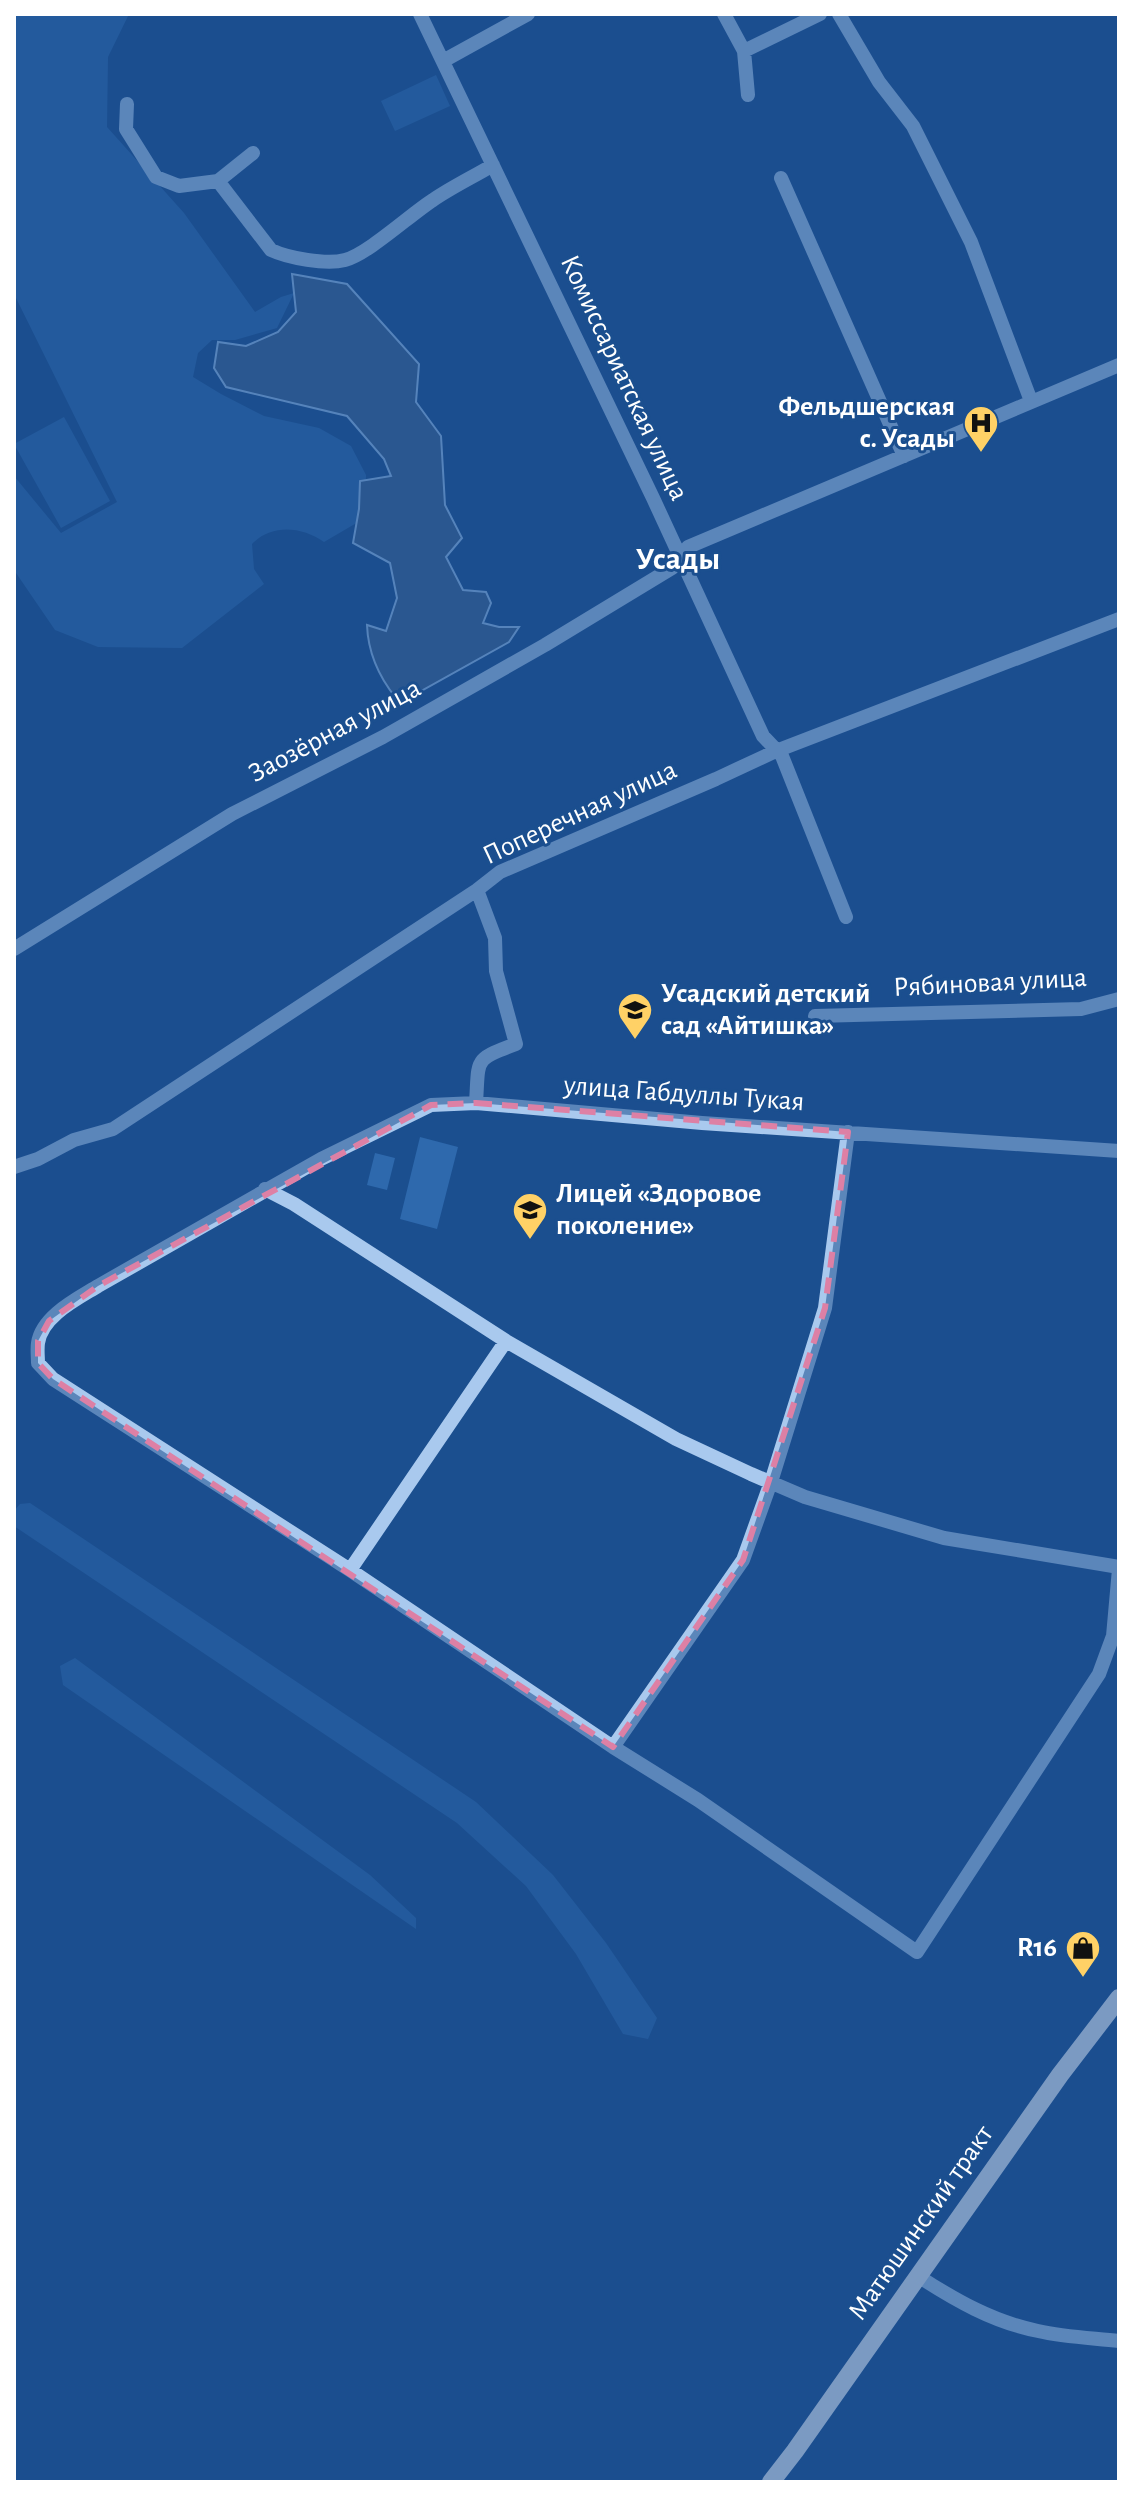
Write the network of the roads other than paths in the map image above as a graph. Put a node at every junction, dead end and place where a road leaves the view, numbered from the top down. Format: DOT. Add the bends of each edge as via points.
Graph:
graph roads {
  1 [pos="420,14"];
  2 [pos="528,14"];
  3 [pos="724,14"];
  4 [pos="820,14"];
  5 [pos="839,14"];
  6 [pos="744,51"];
  7 [pos="443,61"];
  8 [pos="748,95"];
  9 [pos="127,104"];
  10 [pos="253,153"];
  11 [pos="493,165"];
  12 [pos="781,178"];
  13 [pos="218,181"];
  14 [pos="1119,365"];
  15 [pos="1031,401"];
  16 [pos="904,456"];
  17 [pos="679,559"];
  18 [pos="1119,619"];
  19 [pos="776,751"];
  20 [pos="477,890"];
  21 [pos="846,917"];
  22 [pos="14,949"];
  23 [pos="1119,999"];
  24 [pos="815,1016"];
  25 [pos="476,1103"];
  26 [pos="848,1132"];
  27 [pos="1119,1151"];
  28 [pos="14,1167"];
  29 [pos="265,1189"];
  30 [pos="506,1341"];
  31 [pos="771,1482"];
  32 [pos="1119,1568"];
  33 [pos="350,1570"];
  34 [pos="613,1747"];
  35 [pos="1119,1998"];
  36 [pos="918,2276"];
  37 [pos="1119,2341"];
  38 [pos="771,2482"];
  1 -- 7 [label="street, Комиссариатская улица"];
  2 -- 7 [label="street"];
  3 -- 6 [label="street"];
  4 -- 6 [label="street"];
  5 -- 15 [label="street" via="879,82 913,126 971,242"];
  6 -- 8 [label="street"];
  7 -- 11 [label="street, Комиссариатская улица"];
  9 -- 13 [label="street" via="126,129 156,177 179,186"];
  10 -- 13 [label="street"];
  11 -- 13 [label="street" via="346,260 271,250"];
  11 -- 17 [label="street, Комиссариатская улица"];
  12 -- 16 [label="street"];
  14 -- 15 [label="street, Заозёрная улица"];
  15 -- 16 [label="street, Заозёрная улица"];
  16 -- 17 [label="street, Заозёрная улица" via="688,547"];
  17 -- 19 [label="street, Комиссариатская улица" via="763,736"];
  17 -- 22 [label="street, Заозёрная улица" via="545,645 232,814"];
  18 -- 19 [label="street, Поперечная улица"];
  19 -- 20 [label="street, Поперечная улица" via="500,872"];
  19 -- 21 [label="street, Комиссариатская улица"];
  20 -- 25 [label="street" via="495,938 496,971 516,1044 484,1057"];
  20 -- 28 [label="street, Поперечная улица" via="113,1129"];
  23 -- 24 [label="street, Рябиновая улица" via="1081,1009"];
  25 -- 26 [label="street, улица Габдуллы Тукая"];
  25 -- 29 [label="street, улица Габдуллы Тукая" via="431,1105"];
  26 -- 27 [label="street, улица Габдуллы Тукая"];
  26 -- 31 [label="street" via="825,1308"];
  29 -- 30 [label="street"];
  29 -- 33 [label="street, улица Габдуллы Тукая" via="71,1302 49,1321 38,1341 38,1363 53,1379"];
  30 -- 31 [label="street" via="676,1439"];
  30 -- 33 [label="street"];
  31 -- 32 [label="street" via="944,1538"];
  31 -- 34 [label="street" via="743,1560"];
  32 -- 34 [label="street" via="1113,1636 1099,1674 917,1952"];
  33 -- 34 [label="street"];
  35 -- 36 [label="main road, Матюшинский тракт"];
  36 -- 37 [label="street" via="1001,2320 1038,2331"];
  36 -- 38 [label="main road, Матюшинский тракт"];
}
